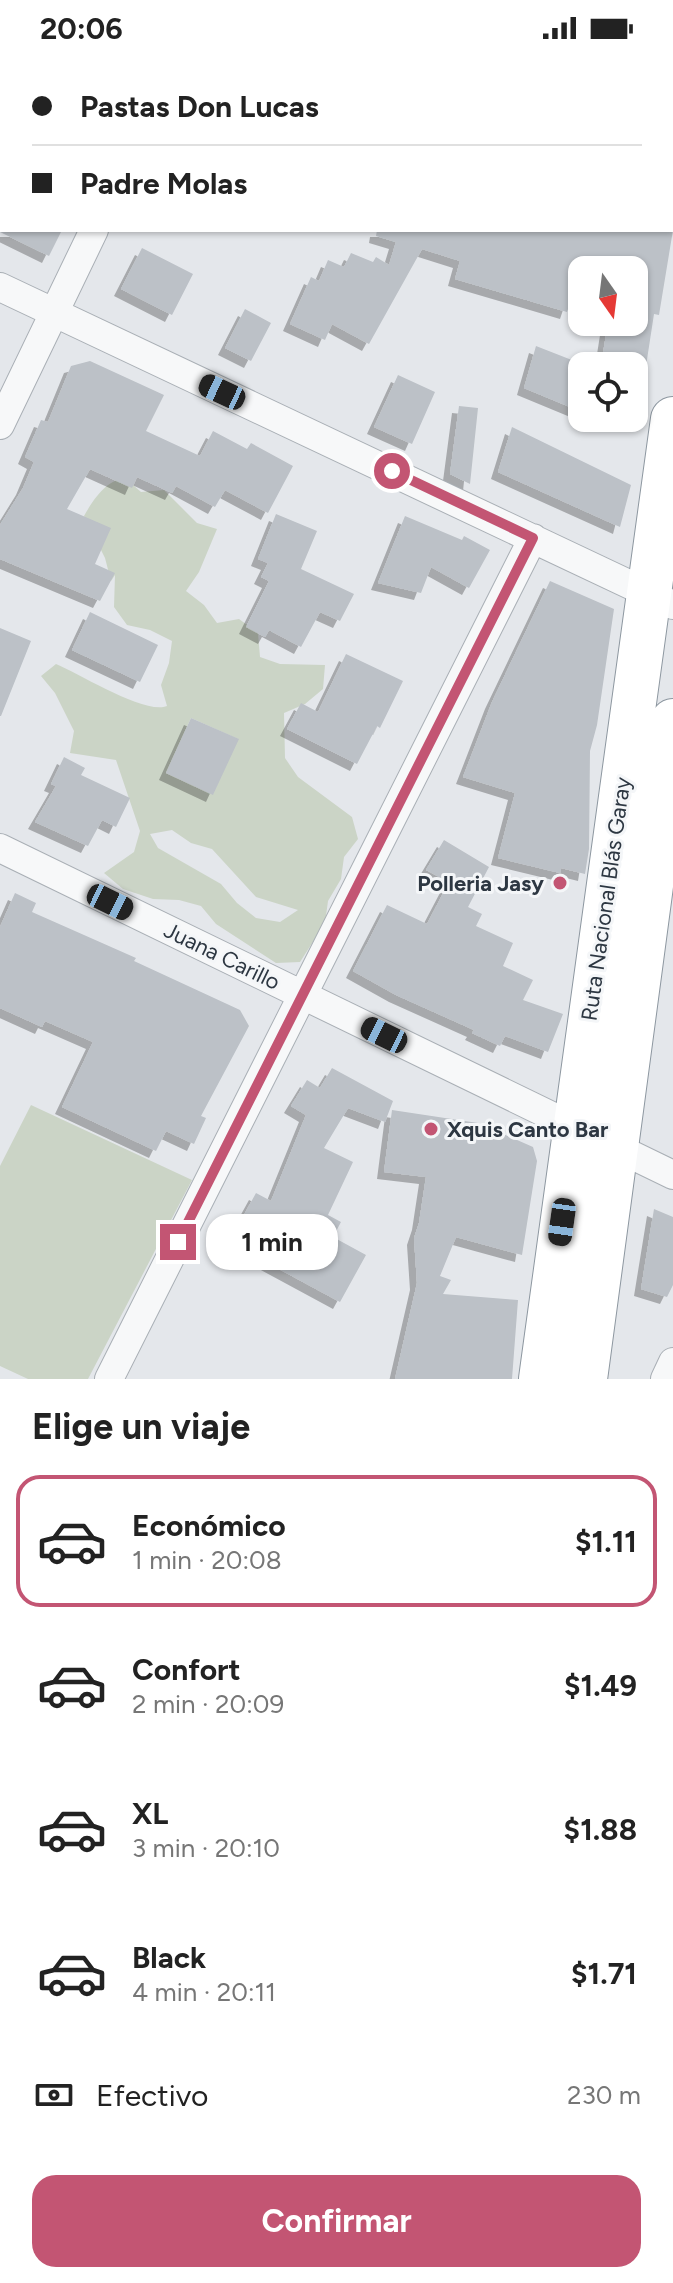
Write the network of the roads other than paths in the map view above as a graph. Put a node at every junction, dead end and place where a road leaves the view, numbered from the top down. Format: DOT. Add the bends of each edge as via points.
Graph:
graph roads {
  1 [pos="93,232"];
  2 [pos="0,287"];
  3 [pos="52,313"];
  4 [pos="673,419"];
  5 [pos="0,425"];
  6 [pos="533,538"];
  7 [pos="661,598"];
  8 [pos="673,721"];
  9 [pos="0,848"];
  10 [pos="303,995"];
  11 [pos="575,1127"];
  12 [pos="616,1148"];
  13 [pos="673,1175"];
  14 [pos="673,1362"];
  15 [pos="109,1379"];
  16 [pos="541,1379"];
  17 [pos="585,1379"];
  18 [pos="665,1379"];
  1 -- 3 [label="street"];
  2 -- 3 [label="street"];
  3 -- 5 [label="street"];
  3 -- 6 [label="street"];
  4 -- 7 [label="highway, Ruta Nacional Blás Garay"];
  6 -- 7 [label="street"];
  6 -- 10 [label="street"];
  7 -- 11 [label="highway, Ruta Nacional Blás Garay"];
  8 -- 12 [label="highway, Ruta Nacional Blás Garay"];
  9 -- 10 [label="street, Juana Carillo"];
  10 -- 11 [label="street, Juana Carillo"];
  10 -- 15 [label="street"];
  11 -- 12 [label="street, Juana Carillo"];
  11 -- 16 [label="highway, Ruta Nacional Blás Garay"];
  12 -- 13 [label="street, Juana Carillo"];
  12 -- 17 [label="highway, Ruta Nacional Blás Garay"];
  14 -- 18 [label="street"];
}
